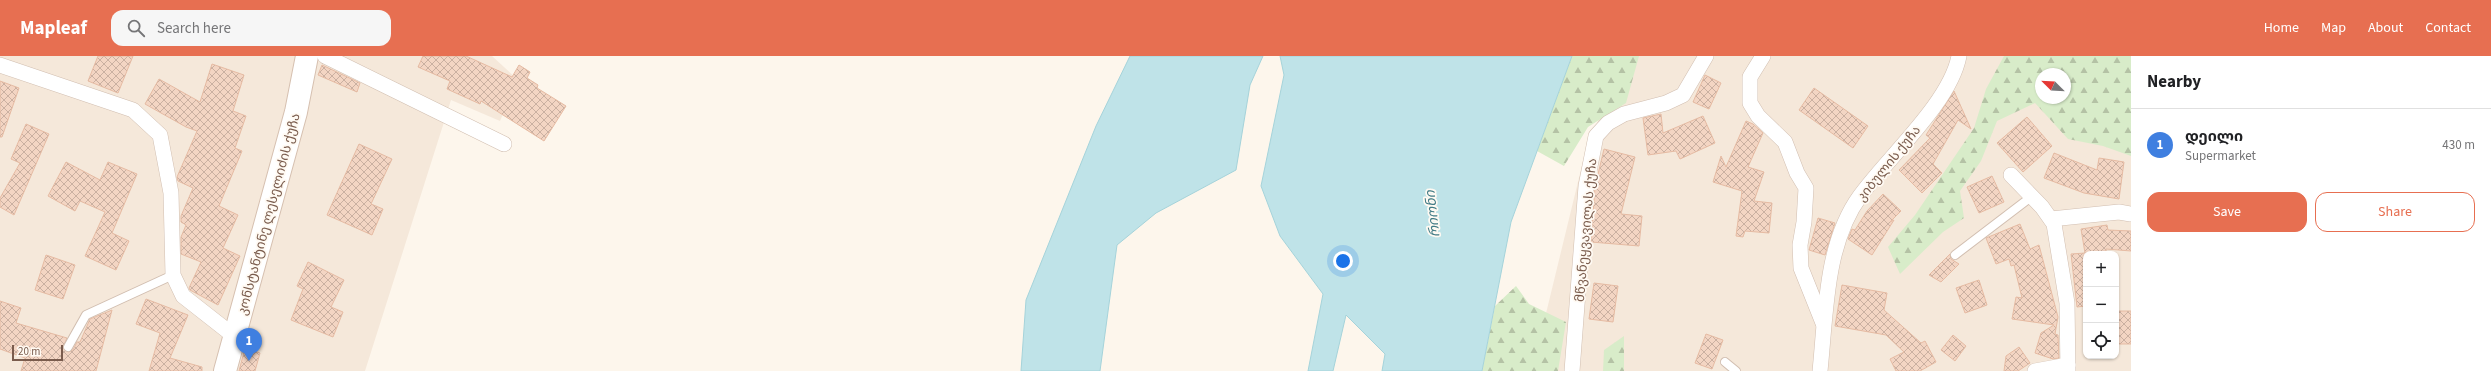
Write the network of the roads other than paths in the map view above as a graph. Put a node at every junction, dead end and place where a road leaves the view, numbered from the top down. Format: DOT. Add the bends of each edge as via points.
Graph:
graph roads {
  1 [pos="307,56"];
  2 [pos="325,56"];
  3 [pos="1706,56"];
  4 [pos="1763,56"];
  5 [pos="1959,56"];
  6 [pos="0,65"];
  7 [pos="504,144"];
  8 [pos="2011,175"];
  9 [pos="2031,197"];
  10 [pos="2131,214"];
  11 [pos="2051,219"];
  12 [pos="1955,255"];
  13 [pos="173,275"];
  14 [pos="1824,328"];
  15 [pos="234,336"];
  16 [pos="68,347"];
  17 [pos="1725,362"];
  18 [pos="2068,368"];
  19 [pos="225,371"];
  20 [pos="1572,371"];
  21 [pos="1736,371"];
  22 [pos="1820,371"];
  23 [pos="2035,371"];
  1 -- 15 [label="main road, კონსტანტინე ლესელიძის ქუჩა" via="296,112"];
  2 -- 7 [label="street"];
  3 -- 20 [label="street, მწვანეყვავილას ქუჩა" via="1683,95 1666,103 1624,114 1608,123 1596,136 1586,186"];
  4 -- 14 [label="street" via="1750,77 1750,103 1758,116 1785,142 1796,173 1806,188 1800,244 1801,268"];
  5 -- 14 [label="street, კიბულის ქუჩა" via="1956,68 1934,105 1860,196 1842,228 1832,268"];
  6 -- 13 [label="street" via="133,110 160,135 171,193"];
  8 -- 9 [label="street"];
  9 -- 11 [label="street"];
  9 -- 12 [label="lane"];
  10 -- 11 [label="street" via="2119,212"];
  11 -- 18 [label="street" via="2054,224 2067,303"];
  13 -- 15 [label="street" via="183,296"];
  13 -- 16 [label="lane" via="86,315"];
  14 -- 22 [label="street, კიბულის ქუჩა"];
  15 -- 19 [label="main road, კონსტანტინე ლესელიძის ქუჩა"];
  17 -- 21 [label="lane"];
  18 -- 23 [label="street"];
}
